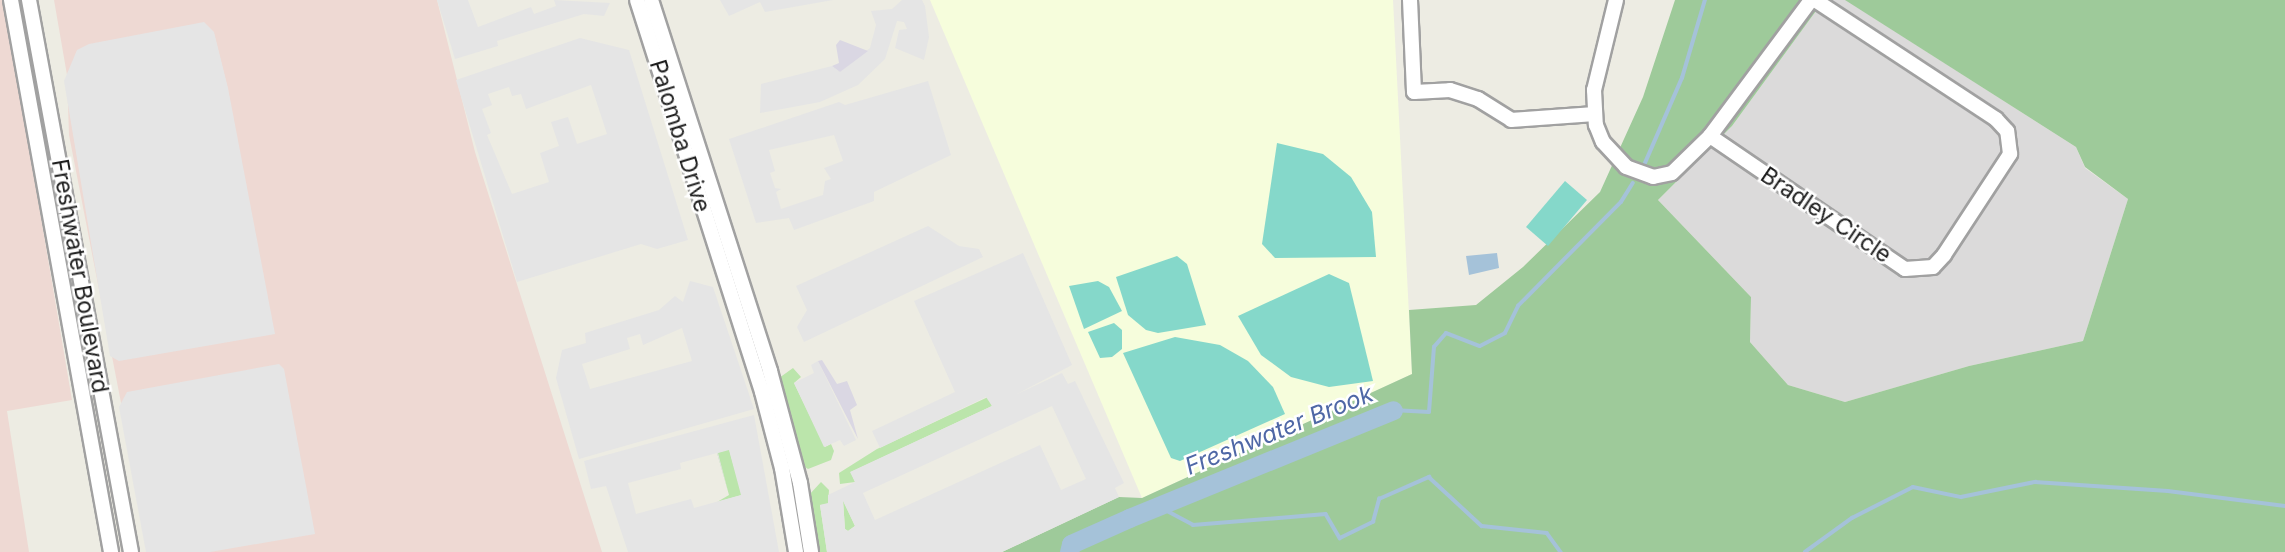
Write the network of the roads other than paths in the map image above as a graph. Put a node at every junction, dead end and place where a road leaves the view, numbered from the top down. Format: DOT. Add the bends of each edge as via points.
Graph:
graph roads {
  1 [pos="12,0"];
  2 [pos="29,0"];
  3 [pos="637,0"];
  4 [pos="651,0"];
  5 [pos="1410,0"];
  6 [pos="1616,0"];
  7 [pos="1813,0"];
  8 [pos="1595,114"];
  9 [pos="1710,136"];
  10 [pos="733,258"];
  11 [pos="723,273"];
  12 [pos="99,380"];
  13 [pos="80,383"];
  14 [pos="800,483"];
  15 [pos="785,487"];
  16 [pos="111,552"];
  17 [pos="131,552"];
  18 [pos="796,552"];
  19 [pos="811,552"];
  1 -- 13 [label="street, Freshwater Boulevard"];
  2 -- 12 [label="street, Freshwater Boulevard"];
  3 -- 11 [label="street, Palomba Drive"];
  4 -- 10 [label="street, Palomba Drive"];
  5 -- 8 [label="street" via="1414,92 1450,90 1478,99 1511,120"];
  6 -- 8 [label="street" via="1594,90"];
  7 -- 9 [label="street, Bradley Circle"];
  7 -- 9 [label="street, Bradley Circle" via="1996,119 2007,131 2010,154 1944,255 1933,267 1905,269"];
  8 -- 9 [label="street, Bradley Circle" via="1603,142 1626,167 1642,174 1672,173"];
  10 -- 11 [label="street"];
  10 -- 14 [label="street, Palomba Drive"];
  11 -- 15 [label="street, Palomba Drive" via="762,392"];
  12 -- 13 [label="street"];
  12 -- 17 [label="street, Freshwater Boulevard"];
  13 -- 16 [label="street, Freshwater Boulevard"];
  14 -- 15 [label="street"];
  14 -- 19 [label="street, Palomba Drive"];
  15 -- 18 [label="street, Palomba Drive"];
}
